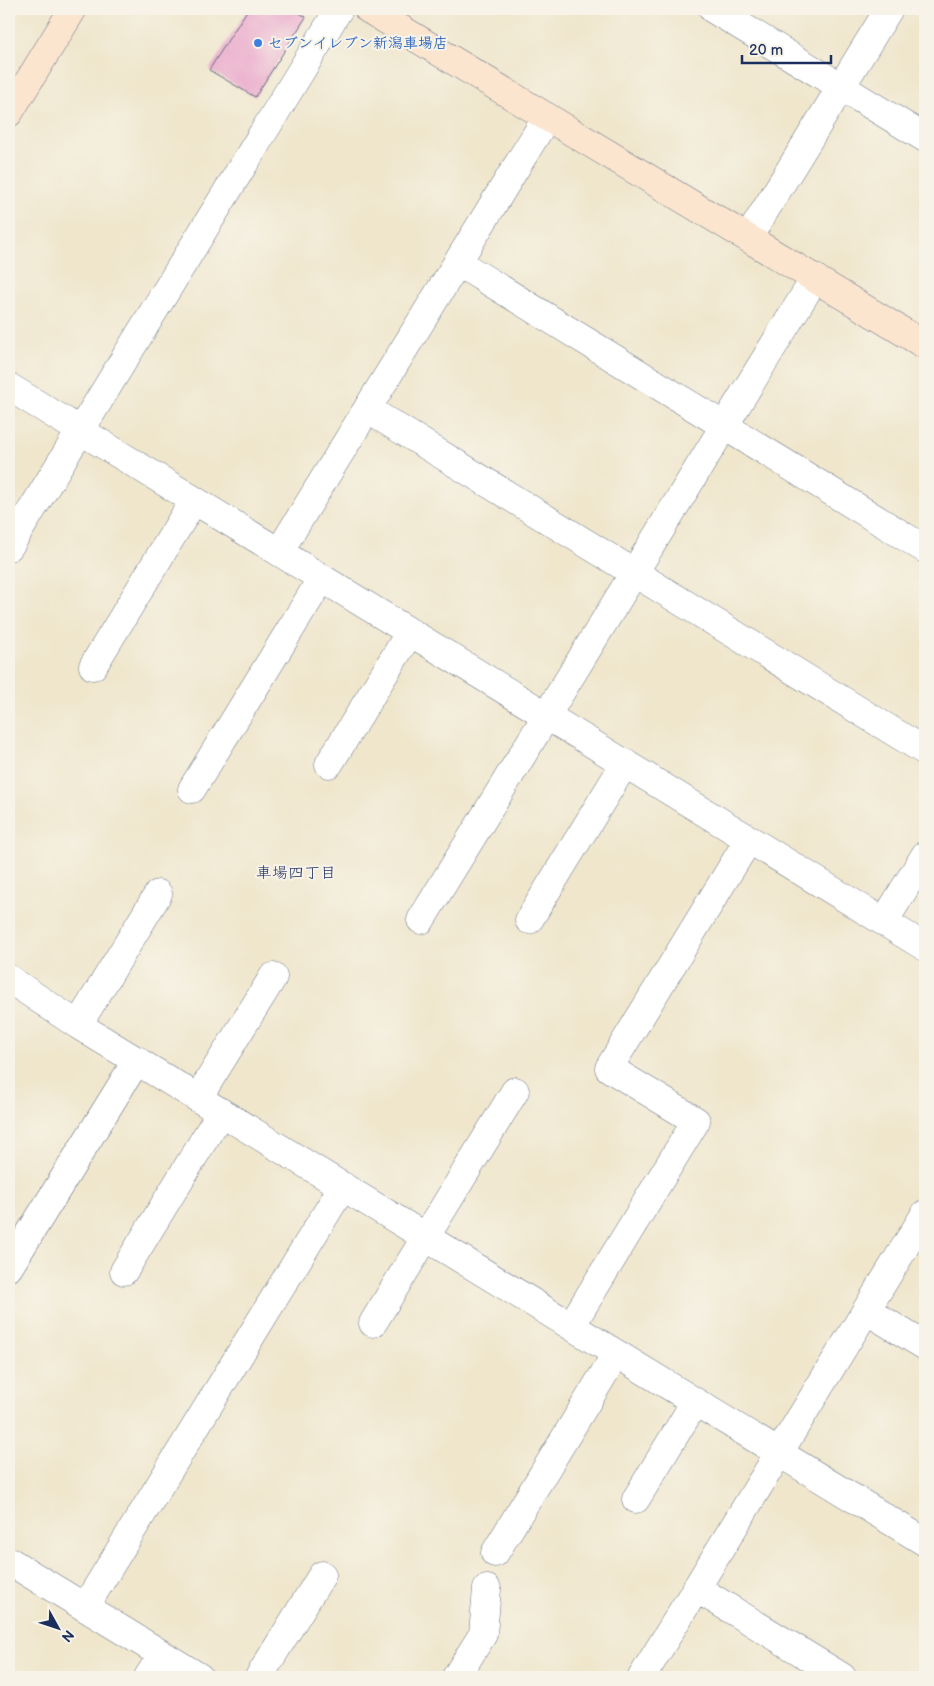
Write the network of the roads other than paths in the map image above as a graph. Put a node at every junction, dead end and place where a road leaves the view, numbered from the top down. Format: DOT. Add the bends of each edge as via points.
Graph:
graph roads {
  1 [pos="73,9"];
  2 [pos="338,9"];
  3 [pos="368,9"];
  4 [pos="713,9"];
  5 [pos="889,9"];
  6 [pos="841,87"];
  7 [pos="9,114"];
  8 [pos="546,116"];
  9 [pos="925,138"];
  10 [pos="748,238"];
  11 [pos="457,262"];
  12 [pos="814,278"];
  13 [pos="925,345"];
  14 [pos="9,387"];
  15 [pos="367,409"];
  16 [pos="724,425"];
  17 [pos="80,430"];
  18 [pos="194,500"];
  19 [pos="9,547"];
  20 [pos="925,548"];
  21 [pos="280,552"];
  22 [pos="634,572"];
  23 [pos="322,578"];
  24 [pos="410,632"];
  25 [pos="93,666"];
  26 [pos="546,715"];
  27 [pos="925,751"];
  28 [pos="625,763"];
  29 [pos="329,764"];
  30 [pos="192,789"];
  31 [pos="749,839"];
  32 [pos="925,855"];
  33 [pos="158,894"];
  34 [pos="421,920"];
  35 [pos="529,920"];
  36 [pos="884,922"];
  37 [pos="925,947"];
  38 [pos="273,977"];
  39 [pos="9,979"];
  40 [pos="78,1024"];
  41 [pos="137,1060"];
  42 [pos="515,1091"];
  43 [pos="210,1105"];
  44 [pos="343,1186"];
  45 [pos="925,1214"];
  46 [pos="425,1237"];
  47 [pos="9,1267"];
  48 [pos="124,1271"];
  49 [pos="866,1310"];
  50 [pos="373,1323"];
  51 [pos="571,1326"];
  52 [pos="925,1346"];
  53 [pos="616,1354"];
  54 [pos="695,1402"];
  55 [pos="779,1453"];
  56 [pos="636,1499"];
  57 [pos="925,1542"];
  58 [pos="494,1553"];
  59 [pos="9,1561"];
  60 [pos="322,1574"];
  61 [pos="696,1588"];
  62 [pos="487,1589"];
  63 [pos="85,1608"];
  64 [pos="155,1666"];
  65 [pos="199,1677"];
  66 [pos="259,1677"];
  67 [pos="456,1677"];
  68 [pos="642,1677"];
  69 [pos="842,1677"];
  1 -- 7 [label="street"];
  2 -- 17 [label="street"];
  3 -- 8 [label="street"];
  4 -- 6 [label="street"];
  5 -- 6 [label="street"];
  6 -- 9 [label="street"];
  6 -- 10 [label="street"];
  8 -- 10 [label="street"];
  8 -- 11 [label="street"];
  10 -- 12 [label="street"];
  11 -- 15 [label="street"];
  11 -- 16 [label="street"];
  12 -- 13 [label="street"];
  12 -- 16 [label="street"];
  14 -- 17 [label="street"];
  15 -- 21 [label="street"];
  15 -- 22 [label="street"];
  16 -- 20 [label="street"];
  16 -- 22 [label="street"];
  17 -- 18 [label="street"];
  17 -- 19 [label="street"];
  18 -- 21 [label="street"];
  18 -- 25 [label="street"];
  21 -- 23 [label="street"];
  22 -- 26 [label="street"];
  22 -- 27 [label="street"];
  23 -- 24 [label="street"];
  23 -- 30 [label="street"];
  24 -- 26 [label="street"];
  24 -- 29 [label="street"];
  26 -- 28 [label="street"];
  26 -- 34 [label="street"];
  28 -- 31 [label="street"];
  28 -- 35 [label="street"];
  31 -- 36 [label="street"];
  31 -- 51 [label="street" via="609,1068 696,1121"];
  32 -- 36 [label="street"];
  33 -- 40 [label="street"];
  36 -- 37 [label="street"];
  38 -- 43 [label="street"];
  39 -- 40 [label="street"];
  40 -- 41 [label="street"];
  41 -- 43 [label="street"];
  41 -- 47 [label="street"];
  42 -- 46 [label="street"];
  43 -- 44 [label="street"];
  43 -- 48 [label="street"];
  44 -- 46 [label="street"];
  44 -- 63 [label="street"];
  45 -- 49 [label="street"];
  46 -- 50 [label="street"];
  46 -- 51 [label="street"];
  49 -- 52 [label="street"];
  49 -- 55 [label="street"];
  51 -- 53 [label="street"];
  53 -- 54 [label="street"];
  53 -- 58 [label="street"];
  54 -- 55 [label="street"];
  54 -- 56 [label="street"];
  55 -- 57 [label="street"];
  55 -- 61 [label="street"];
  59 -- 63 [label="street"];
  60 -- 66 [label="street"];
  61 -- 68 [label="street"];
  61 -- 69 [label="street"];
  62 -- 67 [label="street" via="483,1634"];
  63 -- 64 [label="street"];
  64 -- 65 [label="street"];
}
